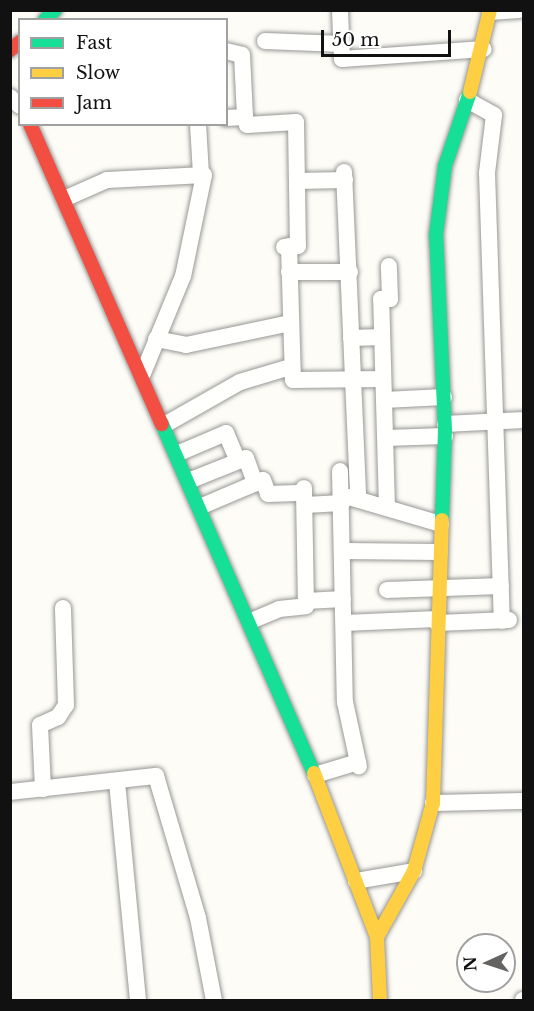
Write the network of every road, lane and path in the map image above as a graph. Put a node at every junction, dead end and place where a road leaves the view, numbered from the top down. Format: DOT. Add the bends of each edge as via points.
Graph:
graph roads {
  1 [pos="340,10"];
  2 [pos="519,10"];
  3 [pos="490,11"];
  4 [pos="265,41"];
  5 [pos="342,44"];
  6 [pos="484,49"];
  7 [pos="228,52"];
  8 [pos="467,100"];
  9 [pos="245,117"];
  10 [pos="228,118"];
  11 [pos="31,126"];
  12 [pos="198,126"];
  13 [pos="201,175"];
  14 [pos="297,181"];
  15 [pos="64,199"];
  16 [pos="389,266"];
  17 [pos="289,272"];
  18 [pos="350,272"];
  19 [pos="290,323"];
  20 [pos="382,337"];
  21 [pos="351,338"];
  22 [pos="156,339"];
  23 [pos="290,367"];
  24 [pos="143,373"];
  25 [pos="353,379"];
  26 [pos="383,379"];
  27 [pos="444,397"];
  28 [pos="384,400"];
  29 [pos="524,420"];
  30 [pos="494,421"];
  31 [pos="166,424"];
  32 [pos="445,430"];
  33 [pos="386,438"];
  34 [pos="179,453"];
  35 [pos="238,461"];
  36 [pos="340,471"];
  37 [pos="190,480"];
  38 [pos="255,483"];
  39 [pos="304,495"];
  40 [pos="347,499"];
  41 [pos="202,506"];
  42 [pos="387,508"];
  43 [pos="441,524"];
  44 [pos="343,552"];
  45 [pos="440,552"];
  46 [pos="501,586"];
  47 [pos="438,588"];
  48 [pos="387,590"];
  49 [pos="344,599"];
  50 [pos="306,601"];
  51 [pos="63,608"];
  52 [pos="251,621"];
  53 [pos="437,621"];
  54 [pos="344,623"];
  55 [pos="315,775"];
  56 [pos="117,782"];
  57 [pos="43,789"];
  58 [pos="10,792"];
  59 [pos="524,801"];
  60 [pos="433,803"];
  61 [pos="414,872"];
  62 [pos="356,881"];
  63 [pos="377,937"];
  64 [pos="138,1000"];
  65 [pos="214,1000"];
  66 [pos="380,1000"];
  1 -- 5 [label="street"];
  2 -- 3 [label="street"];
  3 -- 6 [label="street"];
  4 -- 5 [label="street"];
  5 -- 6 [label="street" via="342,59"];
  6 -- 8 [label="street"];
  7 -- 9 [label="street" via="242,55"];
  8 -- 27 [label="street" via="445,166 436,235"];
  8 -- 30 [label="street" via="494,115 487,173"];
  9 -- 10 [label="street"];
  9 -- 14 [label="street" via="247,124 296,123"];
  11 -- 15 [label="street"];
  12 -- 13 [label="street"];
  13 -- 15 [label="street" via="107,180"];
  13 -- 22 [label="street" via="183,276"];
  14 -- 17 [label="street" via="298,246 286,246"];
  14 -- 18 [label="street" via="345,176"];
  15 -- 24 [label="street"];
  16 -- 20 [label="street" via="390,299 381,299"];
  17 -- 18 [label="street"];
  17 -- 19 [label="street"];
  18 -- 21 [label="street"];
  19 -- 22 [label="street" via="186,345"];
  19 -- 23 [label="street"];
  20 -- 21 [label="street"];
  20 -- 26 [label="street"];
  21 -- 25 [label="street"];
  22 -- 24 [label="street"];
  23 -- 25 [label="street" via="293,380"];
  23 -- 31 [label="street" via="240,382"];
  24 -- 31 [label="street"];
  25 -- 26 [label="street"];
  25 -- 40 [label="street"];
  26 -- 28 [label="street"];
  27 -- 28 [label="street"];
  27 -- 32 [label="street"];
  28 -- 33 [label="street"];
  29 -- 30 [label="street"];
  30 -- 32 [label="street"];
  30 -- 46 [label="street"];
  31 -- 34 [label="street"];
  32 -- 33 [label="street"];
  32 -- 43 [label="street"];
  33 -- 42 [label="street"];
  34 -- 35 [label="street" via="226,433"];
  34 -- 37 [label="street"];
  35 -- 37 [label="street"];
  35 -- 38 [label="street" via="246,458"];
  36 -- 40 [label="street"];
  37 -- 41 [label="street"];
  38 -- 39 [label="street" via="263,480 268,494"];
  38 -- 41 [label="street"];
  39 -- 40 [label="street"];
  39 -- 50 [label="street"];
  40 -- 42 [label="street"];
  40 -- 44 [label="street"];
  41 -- 52 [label="street"];
  42 -- 43 [label="street"];
  43 -- 45 [label="street"];
  44 -- 45 [label="street"];
  44 -- 49 [label="street"];
  45 -- 47 [label="street"];
  46 -- 47 [label="street"];
  46 -- 53 [label="street" via="505,620"];
  47 -- 48 [label="street"];
  47 -- 53 [label="street"];
  49 -- 50 [label="street"];
  49 -- 54 [label="street"];
  50 -- 52 [label="street"];
  51 -- 57 [label="street" via="66,705 58,717 40,725"];
  52 -- 55 [label="street"];
  53 -- 54 [label="street"];
  53 -- 60 [label="street"];
  54 -- 55 [label="street" via="345,702 358,764"];
  55 -- 62 [label="street"];
  56 -- 57 [label="street"];
  56 -- 64 [label="street"];
  56 -- 65 [label="street" via="156,777 161,783"];
  57 -- 58 [label="street"];
  59 -- 60 [label="street"];
  60 -- 61 [label="street"];
  61 -- 62 [label="street"];
  61 -- 63 [label="street"];
  62 -- 63 [label="street"];
  63 -- 66 [label="street"];
}
